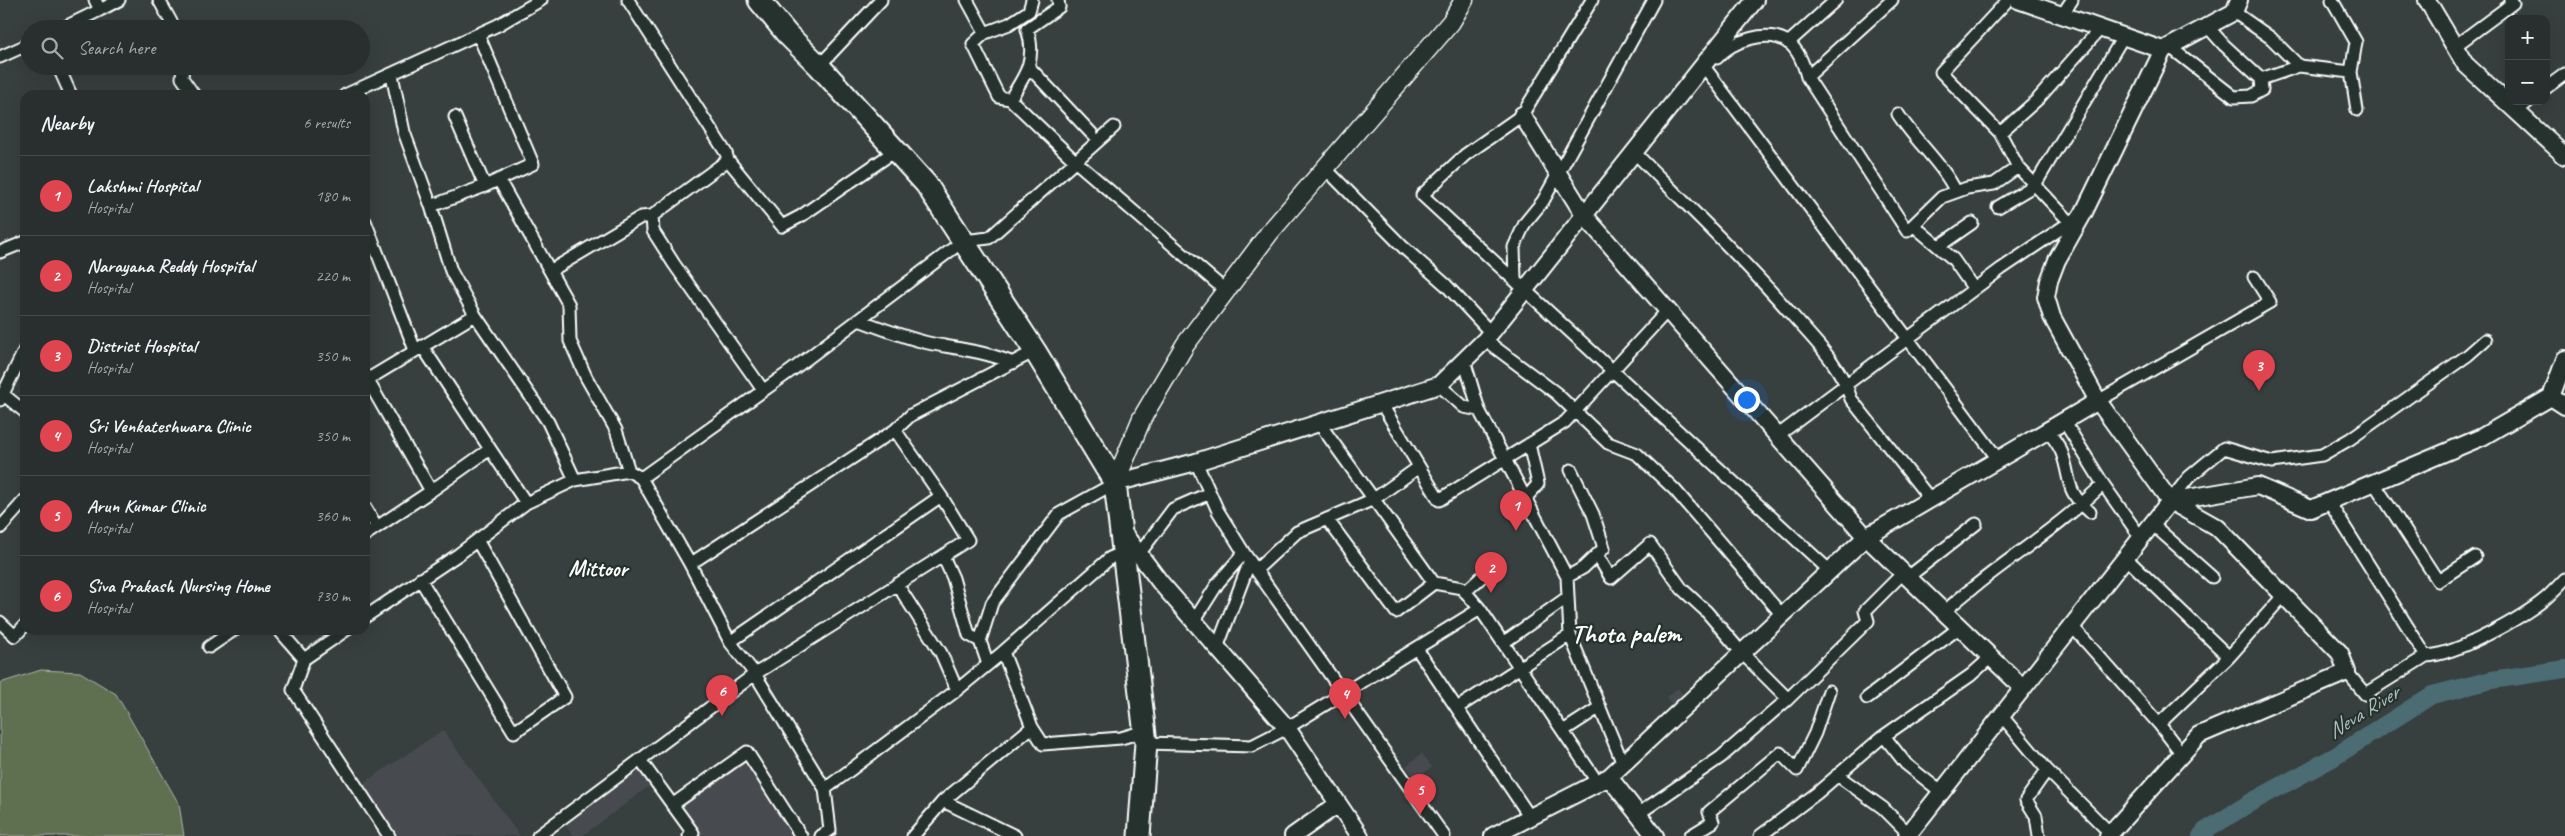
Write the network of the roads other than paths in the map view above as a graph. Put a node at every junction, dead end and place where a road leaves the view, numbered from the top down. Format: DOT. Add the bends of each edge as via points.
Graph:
graph roads {
  1 [pos="119,0"];
  2 [pos="159,0"];
  3 [pos="541,0"];
  4 [pos="628,0"];
  5 [pos="759,0"];
  6 [pos="881,0"];
  7 [pos="966,0"];
  8 [pos="1032,0"];
  9 [pos="1058,0"];
  10 [pos="1464,0"];
  11 [pos="1592,0"];
  12 [pos="1654,0"];
  13 [pos="1755,0"];
  14 [pos="1836,0"];
  15 [pos="1892,0"];
  16 [pos="2008,0"];
  17 [pos="2018,0"];
  18 [pos="2072,0"];
  19 [pos="2332,0"];
  20 [pos="2428,0"];
  21 [pos="2511,0"];
  22 [pos="97,5"];
  23 [pos="2236,6"];
  24 [pos="2062,15"];
  25 [pos="74,20"];
  26 [pos="170,20"];
  27 [pos="2207,26"];
  28 [pos="2100,28"];
  29 [pos="985,33"];
  30 [pos="478,34"];
  31 [pos="2123,36"];
  32 [pos="1788,43"];
  33 [pos="2455,46"];
  34 [pos="20,48"];
  35 [pos="2166,48"];
  36 [pos="0,57"];
  37 [pos="819,66"];
  38 [pos="1028,66"];
  39 [pos="2299,66"];
  40 [pos="1705,67"];
  41 [pos="2351,72"];
  42 [pos="2565,74"];
  43 [pos="62,75"];
  44 [pos="182,75"];
  45 [pos="392,75"];
  46 [pos="1807,77"];
  47 [pos="2261,79"];
  48 [pos="2550,85"];
  49 [pos="69,90"];
  50 [pos="190,90"];
  51 [pos="358,90"];
  52 [pos="1010,99"];
  53 [pos="2523,106"];
  54 [pos="2357,110"];
  55 [pos="1898,114"];
  56 [pos="1522,115"];
  57 [pos="455,117"];
  58 [pos="1114,127"];
  59 [pos="2000,133"];
  60 [pos="1092,134"];
  61 [pos="896,151"];
  62 [pos="1634,152"];
  63 [pos="2564,153"];
  64 [pos="728,160"];
  65 [pos="1075,161"];
  66 [pos="2018,167"];
  67 [pos="1326,169"];
  68 [pos="1558,173"];
  69 [pos="499,180"];
  70 [pos="2035,185"];
  71 [pos="485,186"];
  72 [pos="1956,192"];
  73 [pos="431,206"];
  74 [pos="1998,207"];
  75 [pos="2084,212"];
  76 [pos="1584,215"];
  77 [pos="652,216"];
  78 [pos="2070,222"];
  79 [pos="1972,223"];
  80 [pos="1913,225"];
  81 [pos="370,233"];
  82 [pos="963,241"];
  83 [pos="20,244"];
  84 [pos="1939,246"];
  85 [pos="0,252"];
  86 [pos="550,271"];
  87 [pos="2254,277"];
  88 [pos="1520,284"];
  89 [pos="1974,289"];
  90 [pos="1226,291"];
  91 [pos="1668,310"];
  92 [pos="475,315"];
  93 [pos="859,320"];
  94 [pos="1488,336"];
  95 [pos="1909,338"];
  96 [pos="2485,340"];
  97 [pos="418,348"];
  98 [pos="1035,351"];
  99 [pos="20,359"];
  100 [pos="2565,359"];
  101 [pos="1464,360"];
  102 [pos="1013,362"];
  103 [pos="1612,371"];
  104 [pos="370,378"];
  105 [pos="1847,384"];
  106 [pos="1439,385"];
  107 [pos="370,387"];
  108 [pos="763,390"];
  109 [pos="2,397"];
  110 [pos="2551,397"];
  111 [pos="2098,401"];
  112 [pos="1381,403"];
  113 [pos="2565,406"];
  114 [pos="20,409"];
  115 [pos="1479,410"];
  116 [pos="1575,411"];
  117 [pos="2064,421"];
  118 [pos="1319,423"];
  119 [pos="895,430"];
  120 [pos="2048,430"];
  121 [pos="1777,436"];
  122 [pos="1529,444"];
  123 [pos="490,449"];
  124 [pos="1504,459"];
  125 [pos="1998,459"];
  126 [pos="1196,462"];
  127 [pos="1419,467"];
  128 [pos="1571,470"];
  129 [pos="629,471"];
  130 [pos="642,478"];
  131 [pos="575,480"];
  132 [pos="2374,482"];
  133 [pos="1115,483"];
  134 [pos="2103,484"];
  135 [pos="431,491"];
  136 [pos="1210,493"];
  137 [pos="941,496"];
  138 [pos="1374,499"];
  139 [pos="1525,499"];
  140 [pos="1930,499"];
  141 [pos="2170,501"];
  142 [pos="2329,502"];
  143 [pos="526,503"];
  144 [pos="20,506"];
  145 [pos="2086,508"];
  146 [pos="370,515"];
  147 [pos="1327,520"];
  148 [pos="1976,524"];
  149 [pos="2152,524"];
  150 [pos="377,527"];
  151 [pos="0,528"];
  152 [pos="370,532"];
  153 [pos="1866,537"];
  154 [pos="2141,538"];
  155 [pos="476,540"];
  156 [pos="1131,553"];
  157 [pos="1597,555"];
  158 [pos="943,556"];
  159 [pos="2475,557"];
  160 [pos="2126,558"];
  161 [pos="1250,561"];
  162 [pos="1497,563"];
  163 [pos="690,564"];
  164 [pos="1830,571"];
  165 [pos="1906,575"];
  166 [pos="2212,577"];
  167 [pos="1567,578"];
  168 [pos="420,579"];
  169 [pos="2565,579"];
  170 [pos="1434,583"];
  171 [pos="898,584"];
  172 [pos="1465,592"];
  173 [pos="2283,596"];
  174 [pos="1568,597"];
  175 [pos="1480,609"];
  176 [pos="1944,612"];
  177 [pos="370,614"];
  178 [pos="1782,615"];
  179 [pos="0,622"];
  180 [pos="1194,622"];
  181 [pos="2072,626"];
  182 [pos="1960,627"];
  183 [pos="20,630"];
  184 [pos="227,635"];
  185 [pos="283,635"];
  186 [pos="339,635"];
  187 [pos="1570,635"];
  188 [pos="980,641"];
  189 [pos="730,642"];
  190 [pos="1503,643"];
  191 [pos="209,647"];
  192 [pos="1217,648"];
  193 [pos="1417,649"];
  194 [pos="1003,652"];
  195 [pos="1742,653"];
  196 [pos="2426,656"];
  197 [pos="1991,657"];
  198 [pos="2229,657"];
  199 [pos="304,659"];
  200 [pos="988,664"];
  201 [pos="1520,668"];
  202 [pos="2347,672"];
  203 [pos="755,674"];
  204 [pos="2023,688"];
  205 [pos="957,690"];
  206 [pos="1829,691"];
  207 [pos="1345,693"];
  208 [pos="1867,698"];
  209 [pos="1788,699"];
  210 [pos="1600,707"];
  211 [pos="1456,708"];
  212 [pos="2001,715"];
  213 [pos="2159,724"];
  214 [pos="1032,726"];
  215 [pos="1287,728"];
  216 [pos="1563,731"];
  217 [pos="1884,736"];
  218 [pos="1146,737"];
  219 [pos="2182,754"];
  220 [pos="640,760"];
  221 [pos="1623,764"];
  222 [pos="2047,770"];
  223 [pos="1837,775"];
  224 [pos="1603,780"];
  225 [pos="826,788"];
  226 [pos="1941,792"];
  227 [pos="943,801"];
  228 [pos="1338,804"];
  229 [pos="672,805"];
  230 [pos="1638,814"];
  231 [pos="1530,817"];
  232 [pos="828,834"];
  233 [pos="693,835"];
  234 [pos="1908,835"];
  235 [pos="2109,835"];
  236 [pos="390,836"];
  237 [pos="538,836"];
  238 [pos="801,836"];
  239 [pos="913,836"];
  240 [pos="1015,836"];
  241 [pos="1139,836"];
  242 [pos="1293,836"];
  243 [pos="1360,836"];
  244 [pos="1444,836"];
  245 [pos="1493,836"];
  246 [pos="1655,836"];
  247 [pos="1690,836"];
  248 [pos="1760,836"];
  249 [pos="2039,836"];
  1 -- 22 [label="street"];
  2 -- 26 [label="street"];
  3 -- 30 [label="street"];
  4 -- 64 [label="street"];
  5 -- 37 [label="highway"];
  6 -- 37 [label="street"];
  7 -- 29 [label="street"];
  8 -- 29 [label="street" via="1029,11 1009,24"];
  9 -- 38 [label="street" via="1059,7 1027,29 1033,46"];
  10 -- 67 [label="main road" via="1451,22"];
  11 -- 56 [label="street"];
  12 -- 68 [label="street"];
  13 -- 40 [label="street"];
  14 -- 32 [label="street"];
  15 -- 46 [label="street"];
  16 -- 59 [label="street" via="1941,72"];
  17 -- 24 [label="street"];
  18 -- 24 [label="street"];
  19 -- 41 [label="street" via="2356,42"];
  20 -- 33 [label="street"];
  21 -- 33 [label="street" via="2513,3"];
  22 -- 25 [label="street"];
  23 -- 27 [label="street"];
  23 -- 39 [label="street"];
  24 -- 28 [label="street"];
  27 -- 35 [label="street"];
  27 -- 47 [label="street"];
  28 -- 31 [label="street"];
  28 -- 59 [label="street" via="2038,99"];
  29 -- 52 [label="street" via="973,44 999,97"];
  30 -- 45 [label="street"];
  30 -- 69 [label="street" via="533,164"];
  31 -- 35 [label="street"];
  31 -- 70 [label="street"];
  32 -- 40 [label="street" via="1775,37 1748,39 1725,49"];
  32 -- 46 [label="street" via="1804,63"];
  33 -- 53 [label="street" via="2465,64"];
  34 -- 36 [label="street"];
  35 -- 47 [label="street" via="2234,97 2251,96 2262,90"];
  35 -- 75 [label="street"];
  37 -- 61 [label="highway"];
  38 -- 52 [label="street" via="1026,75"];
  38 -- 60 [label="street"];
  39 -- 41 [label="street"];
  39 -- 47 [label="street"];
  40 -- 62 [label="street"];
  40 -- 95 [label="street"];
  41 -- 54 [label="street"];
  42 -- 48 [label="street"];
  43 -- 49 [label="street"];
  44 -- 50 [label="street"];
  45 -- 51 [label="street"];
  45 -- 73 [label="street" via="404,132"];
  46 -- 80 [label="street" via="1907,231"];
  52 -- 65 [label="street"];
  53 -- 63 [label="street"];
  55 -- 72 [label="street" via="1949,177"];
  56 -- 68 [label="street"];
  56 -- 88 [label="street" via="1465,155 1422,195"];
  57 -- 71 [label="street"];
  58 -- 65 [label="street"];
  59 -- 66 [label="street"];
  61 -- 64 [label="street" via="782,226"];
  61 -- 82 [label="highway" via="926,184"];
  62 -- 76 [label="street"];
  62 -- 105 [label="street" via="1746,262 1825,352"];
  64 -- 77 [label="street"];
  65 -- 82 [label="street" via="988,238"];
  65 -- 90 [label="street"];
  66 -- 70 [label="street"];
  66 -- 72 [label="street" via="1994,184"];
  67 -- 90 [label="main road" via="1270,232"];
  67 -- 94 [label="street" via="1404,248 1446,285"];
  68 -- 76 [label="street"];
  68 -- 88 [label="street" via="1514,246"];
  69 -- 71 [label="street"];
  69 -- 86 [label="street"];
  70 -- 74 [label="street"];
  70 -- 78 [label="street"];
  71 -- 73 [label="street"];
  72 -- 80 [label="street" via="1942,196"];
  73 -- 92 [label="street" via="451,271"];
  75 -- 78 [label="street"];
  75 -- 111 [label="street" via="2057,260 2046,297 2052,317"];
  76 -- 88 [label="street"];
  76 -- 91 [label="street"];
  77 -- 86 [label="street" via="641,217"];
  77 -- 108 [label="street" via="653,231 674,264"];
  78 -- 89 [label="street"];
  79 -- 84 [label="street"];
  80 -- 84 [label="street"];
  81 -- 97 [label="street"];
  82 -- 93 [label="street"];
  82 -- 98 [label="highway"];
  83 -- 85 [label="street"];
  84 -- 89 [label="street" via="1953,259"];
  86 -- 129 [label="street" via="569,306 570,341 616,430"];
  87 -- 111 [label="street" via="2270,302"];
  88 -- 94 [label="street"];
  88 -- 103 [label="street"];
  89 -- 95 [label="street"];
  90 -- 133 [label="main road" via="1185,345 1142,418"];
  91 -- 103 [label="street"];
  91 -- 121 [label="street"];
  92 -- 97 [label="street"];
  92 -- 131 [label="street" via="548,422"];
  93 -- 102 [label="street" via="932,343 990,353"];
  93 -- 108 [label="street"];
  94 -- 101 [label="street"];
  94 -- 116 [label="street"];
  95 -- 105 [label="street"];
  95 -- 125 [label="street"];
  96 -- 141 [label="street" via="2350,439 2322,455 2272,462 2224,448 2189,478"];
  97 -- 104 [label="street"];
  97 -- 123 [label="street"];
  98 -- 102 [label="street"];
  98 -- 133 [label="highway"];
  99 -- 109 [label="street"];
  100 -- 110 [label="street"];
  101 -- 106 [label="street"];
  101 -- 115 [label="street"];
  102 -- 119 [label="street" via="911,415"];
  103 -- 116 [label="street"];
  103 -- 164 [label="street"];
  105 -- 121 [label="street"];
  105 -- 140 [label="street" via="1851,399"];
  106 -- 112 [label="street"];
  106 -- 115 [label="street" via="1464,407"];
  107 -- 135 [label="street"];
  108 -- 130 [label="street"];
  109 -- 114 [label="street"];
  110 -- 113 [label="street"];
  110 -- 132 [label="street" via="2482,437"];
  111 -- 117 [label="street"];
  111 -- 141 [label="street"];
  112 -- 118 [label="street"];
  112 -- 127 [label="street"];
  115 -- 124 [label="street"];
  116 -- 122 [label="street" via="1565,422"];
  116 -- 178 [label="street" via="1608,443 1637,454 1675,490"];
  117 -- 120 [label="street"];
  117 -- 134 [label="street"];
  118 -- 126 [label="street"];
  118 -- 138 [label="street"];
  119 -- 137 [label="street"];
  119 -- 163 [label="street"];
  120 -- 125 [label="street"];
  120 -- 145 [label="street" via="2062,452 2074,498"];
  121 -- 153 [label="street"];
  122 -- 124 [label="street"];
  122 -- 139 [label="street" via="1538,484"];
  123 -- 135 [label="street"];
  123 -- 143 [label="street"];
  124 -- 127 [label="street" via="1439,500"];
  124 -- 139 [label="street"];
  125 -- 140 [label="street"];
  126 -- 133 [label="street"];
  126 -- 136 [label="street"];
  127 -- 138 [label="street"];
  128 -- 157 [label="street" via="1593,514 1604,548"];
  129 -- 130 [label="street"];
  129 -- 131 [label="street"];
  130 -- 163 [label="street"];
  131 -- 143 [label="street"];
  132 -- 142 [label="street"];
  132 -- 159 [label="street" via="2438,581"];
  133 -- 156 [label="highway" via="1121,530"];
  133 -- 188 [label="street" via="1059,514 992,603"];
  134 -- 145 [label="street"];
  134 -- 154 [label="street"];
  135 -- 150 [label="street"];
  136 -- 156 [label="street" via="1173,509"];
  136 -- 161 [label="street"];
  137 -- 158 [label="street" via="968,540"];
  137 -- 189 [label="street"];
  138 -- 147 [label="street"];
  138 -- 170 [label="street"];
  139 -- 167 [label="street"];
  140 -- 153 [label="street"];
  141 -- 142 [label="street" via="2258,486 2311,509"];
  141 -- 149 [label="street"];
  141 -- 173 [label="street" via="2218,528"];
  142 -- 196 [label="street"];
  143 -- 155 [label="street"];
  144 -- 151 [label="street"];
  145 -- 176 [label="street" via="2037,537"];
  146 -- 150 [label="street"];
  147 -- 161 [label="street" via="1297,532"];
  147 -- 170 [label="street" via="1396,612"];
  148 -- 165 [label="street"];
  149 -- 154 [label="street"];
  149 -- 166 [label="street"];
  150 -- 152 [label="street"];
  153 -- 164 [label="street"];
  153 -- 165 [label="street"];
  154 -- 160 [label="street"];
  155 -- 168 [label="street"];
  155 -- 168 [label="street" via="565,698 514,732"];
  156 -- 180 [label="street"];
  156 -- 194 [label="street" via="1110,558"];
  156 -- 218 [label="highway"];
  157 -- 167 [label="street"];
  157 -- 195 [label="street" via="1612,578 1650,544 1682,589"];
  158 -- 171 [label="street"];
  158 -- 188 [label="street" via="953,578 969,634"];
  160 -- 181 [label="street"];
  160 -- 198 [label="street"];
  161 -- 180 [label="street" via="1218,583"];
  161 -- 192 [label="street"];
  161 -- 207 [label="street"];
  162 -- 172 [label="street"];
  163 -- 189 [label="street"];
  164 -- 178 [label="street"];
  165 -- 176 [label="street"];
  165 -- 209 [label="street" via="1864,611 1868,621"];
  167 -- 174 [label="street"];
  168 -- 177 [label="street"];
  169 -- 196 [label="street" via="2546,598 2514,620 2440,656"];
  170 -- 172 [label="street" via="1462,588"];
  171 -- 203 [label="street"];
  171 -- 205 [label="street" via="941,653"];
  172 -- 175 [label="street"];
  173 -- 198 [label="street"];
  173 -- 202 [label="street" via="2340,653"];
  174 -- 187 [label="street"];
  174 -- 190 [label="street"];
  175 -- 190 [label="street"];
  175 -- 193 [label="street"];
  176 -- 182 [label="street"];
  178 -- 195 [label="street"];
  179 -- 183 [label="street" via="15,636"];
  180 -- 192 [label="street"];
  181 -- 204 [label="street"];
  181 -- 213 [label="street"];
  182 -- 197 [label="street"];
  182 -- 208 [label="street"];
  184 -- 191 [label="street"];
  185 -- 199 [label="street"];
  186 -- 199 [label="street"];
  187 -- 201 [label="street"];
  187 -- 210 [label="street"];
  188 -- 200 [label="street"];
  189 -- 203 [label="street"];
  190 -- 201 [label="street"];
  192 -- 215 [label="street"];
  193 -- 207 [label="street"];
  193 -- 211 [label="street"];
  194 -- 200 [label="street"];
  194 -- 214 [label="street"];
  195 -- 209 [label="street"];
  195 -- 221 [label="street"];
  196 -- 202 [label="street" via="2365,694"];
  197 -- 204 [label="street"];
  197 -- 217 [label="street" via="1971,675"];
  198 -- 213 [label="street"];
  199 -- 236 [label="street" via="292,690"];
  200 -- 205 [label="street"];
  201 -- 211 [label="street"];
  201 -- 216 [label="street"];
  202 -- 219 [label="street" via="2199,735"];
  203 -- 220 [label="street"];
  203 -- 225 [label="street"];
  204 -- 212 [label="street"];
  205 -- 225 [label="street"];
  206 -- 247 [label="street" via="1815,734 1797,770 1780,752 1709,812 1713,822"];
  207 -- 215 [label="street"];
  207 -- 244 [label="street"];
  209 -- 230 [label="street" via="1721,757"];
  210 -- 216 [label="street"];
  210 -- 221 [label="street"];
  211 -- 231 [label="street"];
  212 -- 222 [label="street"];
  212 -- 226 [label="street"];
  213 -- 219 [label="street"];
  214 -- 218 [label="street" via="1043,744"];
  214 -- 227 [label="street"];
  215 -- 218 [label="street" via="1252,746"];
  215 -- 228 [label="street"];
  216 -- 224 [label="street"];
  217 -- 223 [label="street"];
  217 -- 226 [label="street" via="1906,764"];
  218 -- 241 [label="highway"];
  219 -- 235 [label="street"];
  220 -- 229 [label="street"];
  220 -- 237 [label="street"];
  221 -- 224 [label="street"];
  222 -- 235 [label="street"];
  222 -- 249 [label="street" via="2026,800 2036,816"];
  223 -- 234 [label="street" via="1883,808"];
  223 -- 248 [label="street"];
  224 -- 230 [label="street"];
  224 -- 231 [label="street"];
  225 -- 232 [label="street"];
  226 -- 234 [label="street"];
  227 -- 239 [label="street"];
  227 -- 240 [label="street"];
  228 -- 242 [label="street"];
  228 -- 243 [label="street"];
  229 -- 233 [label="street"];
  229 -- 238 [label="street" via="747,752"];
  230 -- 246 [label="street"];
  231 -- 245 [label="street"];
}
